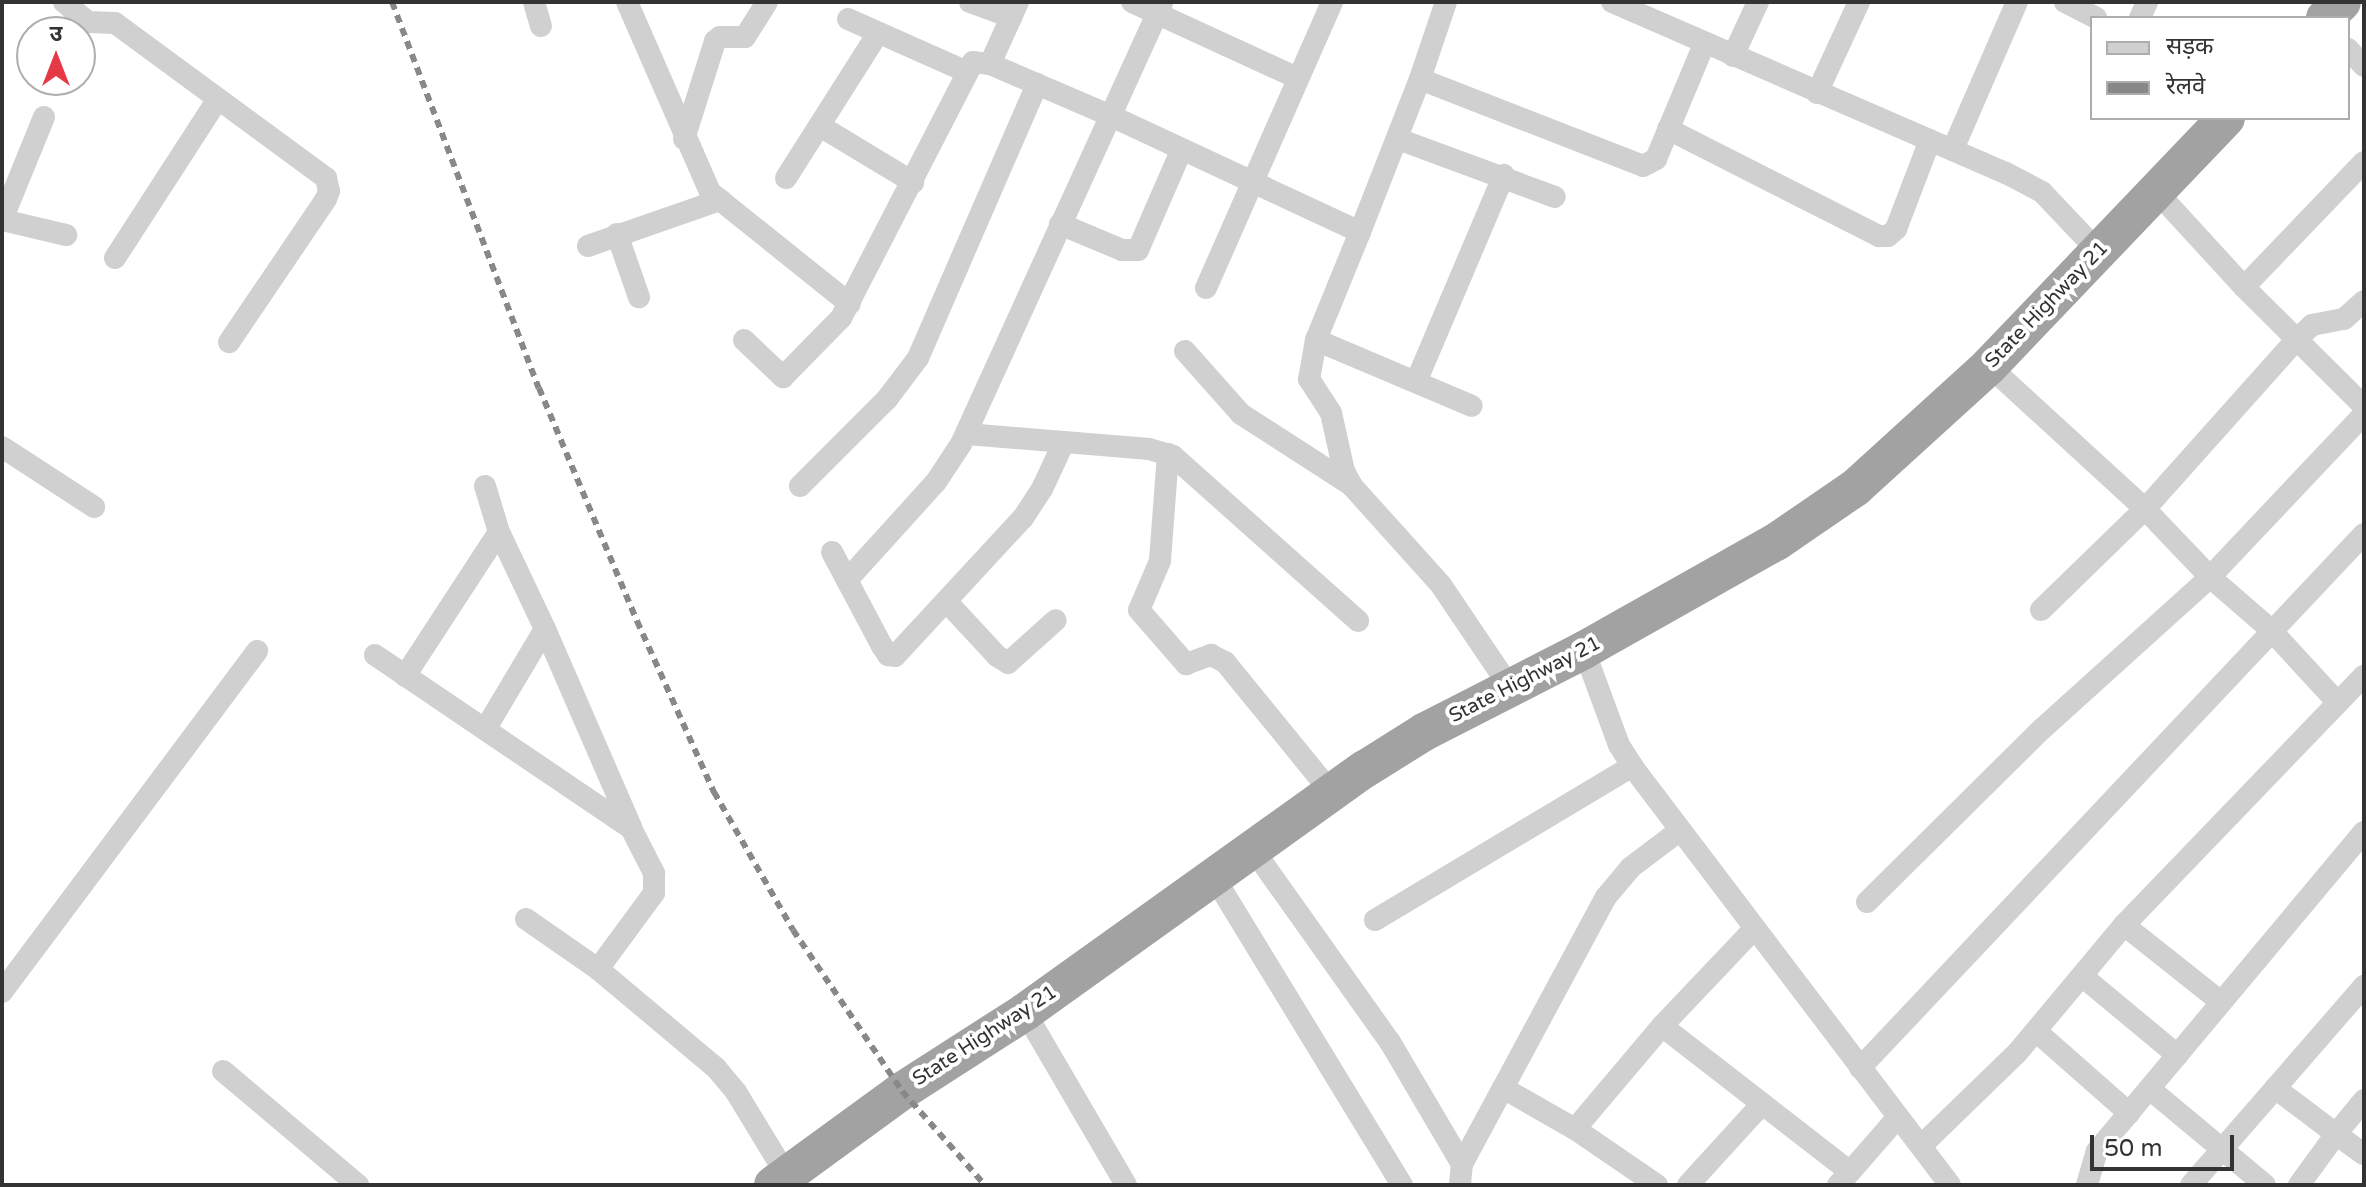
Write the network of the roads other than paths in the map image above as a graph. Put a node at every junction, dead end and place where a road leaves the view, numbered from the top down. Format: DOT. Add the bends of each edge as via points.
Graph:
graph roads {
  1 [pos="64,2"];
  2 [pos="534,2"];
  3 [pos="627,2"];
  4 [pos="767,2"];
  5 [pos="970,2"];
  6 [pos="1132,2"];
  7 [pos="1332,2"];
  8 [pos="1446,2"];
  9 [pos="1612,2"];
  10 [pos="1758,2"];
  11 [pos="1859,2"];
  12 [pos="2017,2"];
  13 [pos="2065,2"];
  14 [pos="2342,2"];
  15 [pos="1160,8"];
  16 [pos="1639,8"];
  17 [pos="1014,10"];
  18 [pos="2092,16"];
  19 [pos="2327,16"];
  20 [pos="848,19"];
  21 [pos="541,26"];
  22 [pos="878,33"];
  23 [pos="1704,44"];
  24 [pos="2350,51"];
  25 [pos="1733,56"];
  26 [pos="990,64"];
  27 [pos="2364,66"];
  28 [pos="965,71"];
  29 [pos="1297,78"];
  30 [pos="1420,79"];
  31 [pos="1037,84"];
  32 [pos="1817,93"];
  33 [pos="218,99"];
  34 [pos="1109,115"];
  35 [pos="44,117"];
  36 [pos="2224,120"];
  37 [pos="820,126"];
  38 [pos="1668,129"];
  39 [pos="684,139"];
  40 [pos="1398,139"];
  41 [pos="1930,140"];
  42 [pos="1953,149"];
  43 [pos="1181,151"];
  44 [pos="2364,162"];
  45 [pos="1504,175"];
  46 [pos="786,178"];
  47 [pos="913,182"];
  48 [pos="1251,184"];
  49 [pos="2156,191"];
  50 [pos="1555,197"];
  51 [pos="720,200"];
  52 [pos="1060,224"];
  53 [pos="1360,232"];
  54 [pos="617,234"];
  55 [pos="66,235"];
  56 [pos="588,246"];
  57 [pos="2099,252"];
  58 [pos="115,258"];
  59 [pos="2244,287"];
  60 [pos="1206,288"];
  61 [pos="639,297"];
  62 [pos="2364,301"];
  63 [pos="850,304"];
  64 [pos="2297,339"];
  65 [pos="744,340"];
  66 [pos="1316,340"];
  67 [pos="229,342"];
  68 [pos="1185,351"];
  69 [pos="1989,366"];
  70 [pos="1416,382"];
  71 [pos="1472,406"];
  72 [pos="2364,406"];
  73 [pos="2364,414"];
  74 [pos="967,434"];
  75 [pos="1063,444"];
  76 [pos="2,447"];
  77 [pos="1168,454"];
  78 [pos="485,486"];
  79 [pos="800,486"];
  80 [pos="1352,486"];
  81 [pos="94,507"];
  82 [pos="2145,509"];
  83 [pos="499,532"];
  84 [pos="2364,534"];
  85 [pos="832,552"];
  86 [pos="2210,577"];
  87 [pos="847,580"];
  88 [pos="947,602"];
  89 [pos="2041,610"];
  90 [pos="1056,620"];
  91 [pos="1358,621"];
  92 [pos="545,629"];
  93 [pos="2270,629"];
  94 [pos="1584,650"];
  95 [pos="257,651"];
  96 [pos="375,655"];
  97 [pos="405,676"];
  98 [pos="2364,676"];
  99 [pos="1509,686"];
  100 [pos="2338,703"];
  101 [pos="486,728"];
  102 [pos="1632,766"];
  103 [pos="1331,792"];
  104 [pos="631,828"];
  105 [pos="1679,831"];
  106 [pos="2364,832"];
  107 [pos="1252,848"];
  108 [pos="1214,877"];
  109 [pos="1867,902"];
  110 [pos="526,919"];
  111 [pos="1375,920"];
  112 [pos="2124,925"];
  113 [pos="1754,929"];
  114 [pos="598,969"];
  115 [pos="2082,976"];
  116 [pos="2364,986"];
  117 [pos="2,992"];
  118 [pos="2220,1001"];
  119 [pos="1025,1012"];
  120 [pos="1662,1026"];
  121 [pos="2037,1032"];
  122 [pos="2177,1055"];
  123 [pos="1860,1068"];
  124 [pos="223,1071"];
  125 [pos="1503,1088"];
  126 [pos="2275,1088"];
  127 [pos="2151,1090"];
  128 [pos="2364,1100"];
  129 [pos="1762,1104"];
  130 [pos="2129,1113"];
  131 [pos="1898,1117"];
  132 [pos="1575,1129"];
  133 [pos="2336,1134"];
  134 [pos="1922,1145"];
  135 [pos="2220,1151"];
  136 [pos="2364,1154"];
  137 [pos="1461,1174"];
  138 [pos="1844,1179"];
  139 [pos="780,1180"];
  140 [pos="358,1185"];
  141 [pos="1126,1185"];
  142 [pos="1402,1185"];
  143 [pos="1657,1185"];
  144 [pos="1688,1185"];
  145 [pos="1950,1185"];
  146 [pos="2087,1185"];
  147 [pos="2191,1185"];
  148 [pos="2265,1185"];
  149 [pos="2300,1185"];
  1 -- 33 [label="street" via="88,22 115,23"];
  2 -- 21 [label="street"];
  3 -- 39 [label="street"];
  4 -- 39 [label="street" via="745,37 715,41"];
  5 -- 17 [label="street"];
  6 -- 15 [label="street"];
  7 -- 29 [label="street"];
  8 -- 30 [label="street"];
  9 -- 16 [label="street"];
  10 -- 25 [label="street"];
  11 -- 32 [label="street"];
  12 -- 42 [label="street"];
  13 -- 18 [label="street"];
  14 -- 19 [label="highway"];
  15 -- 29 [label="street"];
  15 -- 34 [label="street"];
  16 -- 23 [label="street"];
  17 -- 26 [label="street"];
  20 -- 22 [label="street"];
  22 -- 28 [label="street"];
  22 -- 37 [label="street"];
  23 -- 25 [label="street"];
  23 -- 38 [label="street"];
  24 -- 27 [label="street"];
  25 -- 32 [label="street"];
  26 -- 28 [label="street" via="973,62"];
  26 -- 31 [label="street"];
  28 -- 47 [label="street"];
  29 -- 48 [label="street"];
  30 -- 38 [label="street" via="1643,166 1656,159"];
  30 -- 40 [label="street"];
  31 -- 34 [label="street"];
  31 -- 79 [label="street" via="918,358 887,399"];
  32 -- 41 [label="street"];
  33 -- 58 [label="street"];
  33 -- 67 [label="street" via="326,178 329,191"];
  34 -- 43 [label="street"];
  34 -- 52 [label="street"];
  35 -- 55 [label="street" via="2,220"];
  36 -- 49 [label="highway, State Highway 21"];
  37 -- 46 [label="street"];
  37 -- 47 [label="street"];
  38 -- 41 [label="street" via="1879,236 1896,229"];
  39 -- 51 [label="street" via="700,175"];
  40 -- 45 [label="street"];
  40 -- 53 [label="street"];
  41 -- 42 [label="street"];
  42 -- 57 [label="street" via="2042,192"];
  43 -- 48 [label="street"];
  43 -- 52 [label="street" via="1138,250 1122,250"];
  44 -- 59 [label="street"];
  45 -- 50 [label="street"];
  45 -- 70 [label="street"];
  47 -- 63 [label="street"];
  48 -- 53 [label="street"];
  48 -- 60 [label="street"];
  49 -- 57 [label="highway, State Highway 21"];
  49 -- 59 [label="street"];
  51 -- 54 [label="street"];
  51 -- 63 [label="street"];
  52 -- 74 [label="street"];
  53 -- 66 [label="street"];
  54 -- 56 [label="street"];
  54 -- 61 [label="street"];
  57 -- 69 [label="highway, State Highway 21"];
  59 -- 64 [label="street"];
  62 -- 64 [label="street" via="2344,319 2312,325"];
  63 -- 65 [label="street" via="783,377"];
  64 -- 72 [label="street"];
  64 -- 82 [label="street"];
  66 -- 70 [label="street"];
  66 -- 80 [label="street" via="1309,379 1331,413"];
  68 -- 80 [label="street" via="1241,414"];
  69 -- 82 [label="street"];
  69 -- 94 [label="highway, State Highway 21" via="1855,488 1776,542"];
  70 -- 71 [label="street"];
  73 -- 86 [label="street"];
  74 -- 75 [label="street"];
  74 -- 87 [label="street" via="936,482"];
  75 -- 77 [label="street"];
  75 -- 88 [label="street" via="1023,518"];
  76 -- 81 [label="street"];
  77 -- 91 [label="street"];
  77 -- 103 [label="street" via="1160,561 1139,610 1186,664 1211,655 1225,662"];
  78 -- 83 [label="street"];
  80 -- 99 [label="street" via="1441,585"];
  82 -- 86 [label="street"];
  82 -- 89 [label="street"];
  83 -- 92 [label="street"];
  83 -- 97 [label="street"];
  84 -- 93 [label="street"];
  85 -- 87 [label="street"];
  86 -- 93 [label="street"];
  86 -- 109 [label="street" via="2042,729"];
  87 -- 88 [label="street" via="888,655 895,656"];
  88 -- 90 [label="street" via="1008,663"];
  92 -- 101 [label="street"];
  92 -- 104 [label="street"];
  93 -- 100 [label="street"];
  93 -- 123 [label="street"];
  94 -- 99 [label="highway, State Highway 21"];
  94 -- 102 [label="street"];
  95 -- 117 [label="street"];
  96 -- 97 [label="street"];
  97 -- 101 [label="street"];
  98 -- 100 [label="street"];
  99 -- 103 [label="highway, State Highway 21"];
  100 -- 112 [label="street"];
  101 -- 104 [label="street"];
  102 -- 105 [label="street"];
  102 -- 111 [label="street"];
  103 -- 107 [label="highway, State Highway 21"];
  104 -- 114 [label="street" via="654,873 654,893"];
  105 -- 113 [label="street"];
  105 -- 125 [label="street" via="1630,868 1606,897"];
  106 -- 118 [label="street"];
  107 -- 108 [label="highway, State Highway 21"];
  107 -- 137 [label="street" via="1390,1042"];
  108 -- 119 [label="highway, State Highway 21"];
  108 -- 142 [label="street"];
  110 -- 114 [label="street"];
  112 -- 115 [label="street"];
  112 -- 118 [label="street"];
  113 -- 120 [label="street"];
  113 -- 123 [label="street"];
  114 -- 139 [label="street" via="716,1068 736,1092"];
  115 -- 121 [label="street"];
  115 -- 122 [label="street"];
  116 -- 126 [label="street"];
  118 -- 122 [label="street"];
  119 -- 139 [label="highway, State Highway 21" via="902,1091"];
  119 -- 141 [label="street"];
  120 -- 129 [label="street"];
  120 -- 132 [label="street"];
  121 -- 130 [label="street"];
  121 -- 134 [label="street"];
  122 -- 127 [label="street"];
  123 -- 131 [label="street"];
  124 -- 140 [label="street"];
  125 -- 132 [label="street"];
  125 -- 137 [label="street"];
  126 -- 133 [label="street"];
  126 -- 135 [label="street"];
  127 -- 130 [label="street"];
  127 -- 135 [label="street"];
  128 -- 133 [label="street"];
  129 -- 138 [label="street"];
  129 -- 144 [label="street"];
  130 -- 146 [label="street" via="2097,1151"];
  131 -- 134 [label="street"];
  131 -- 138 [label="street"];
  132 -- 143 [label="street"];
  133 -- 136 [label="street"];
  133 -- 149 [label="street"];
  134 -- 145 [label="street"];
  135 -- 147 [label="street"];
  135 -- 148 [label="street"];
}
